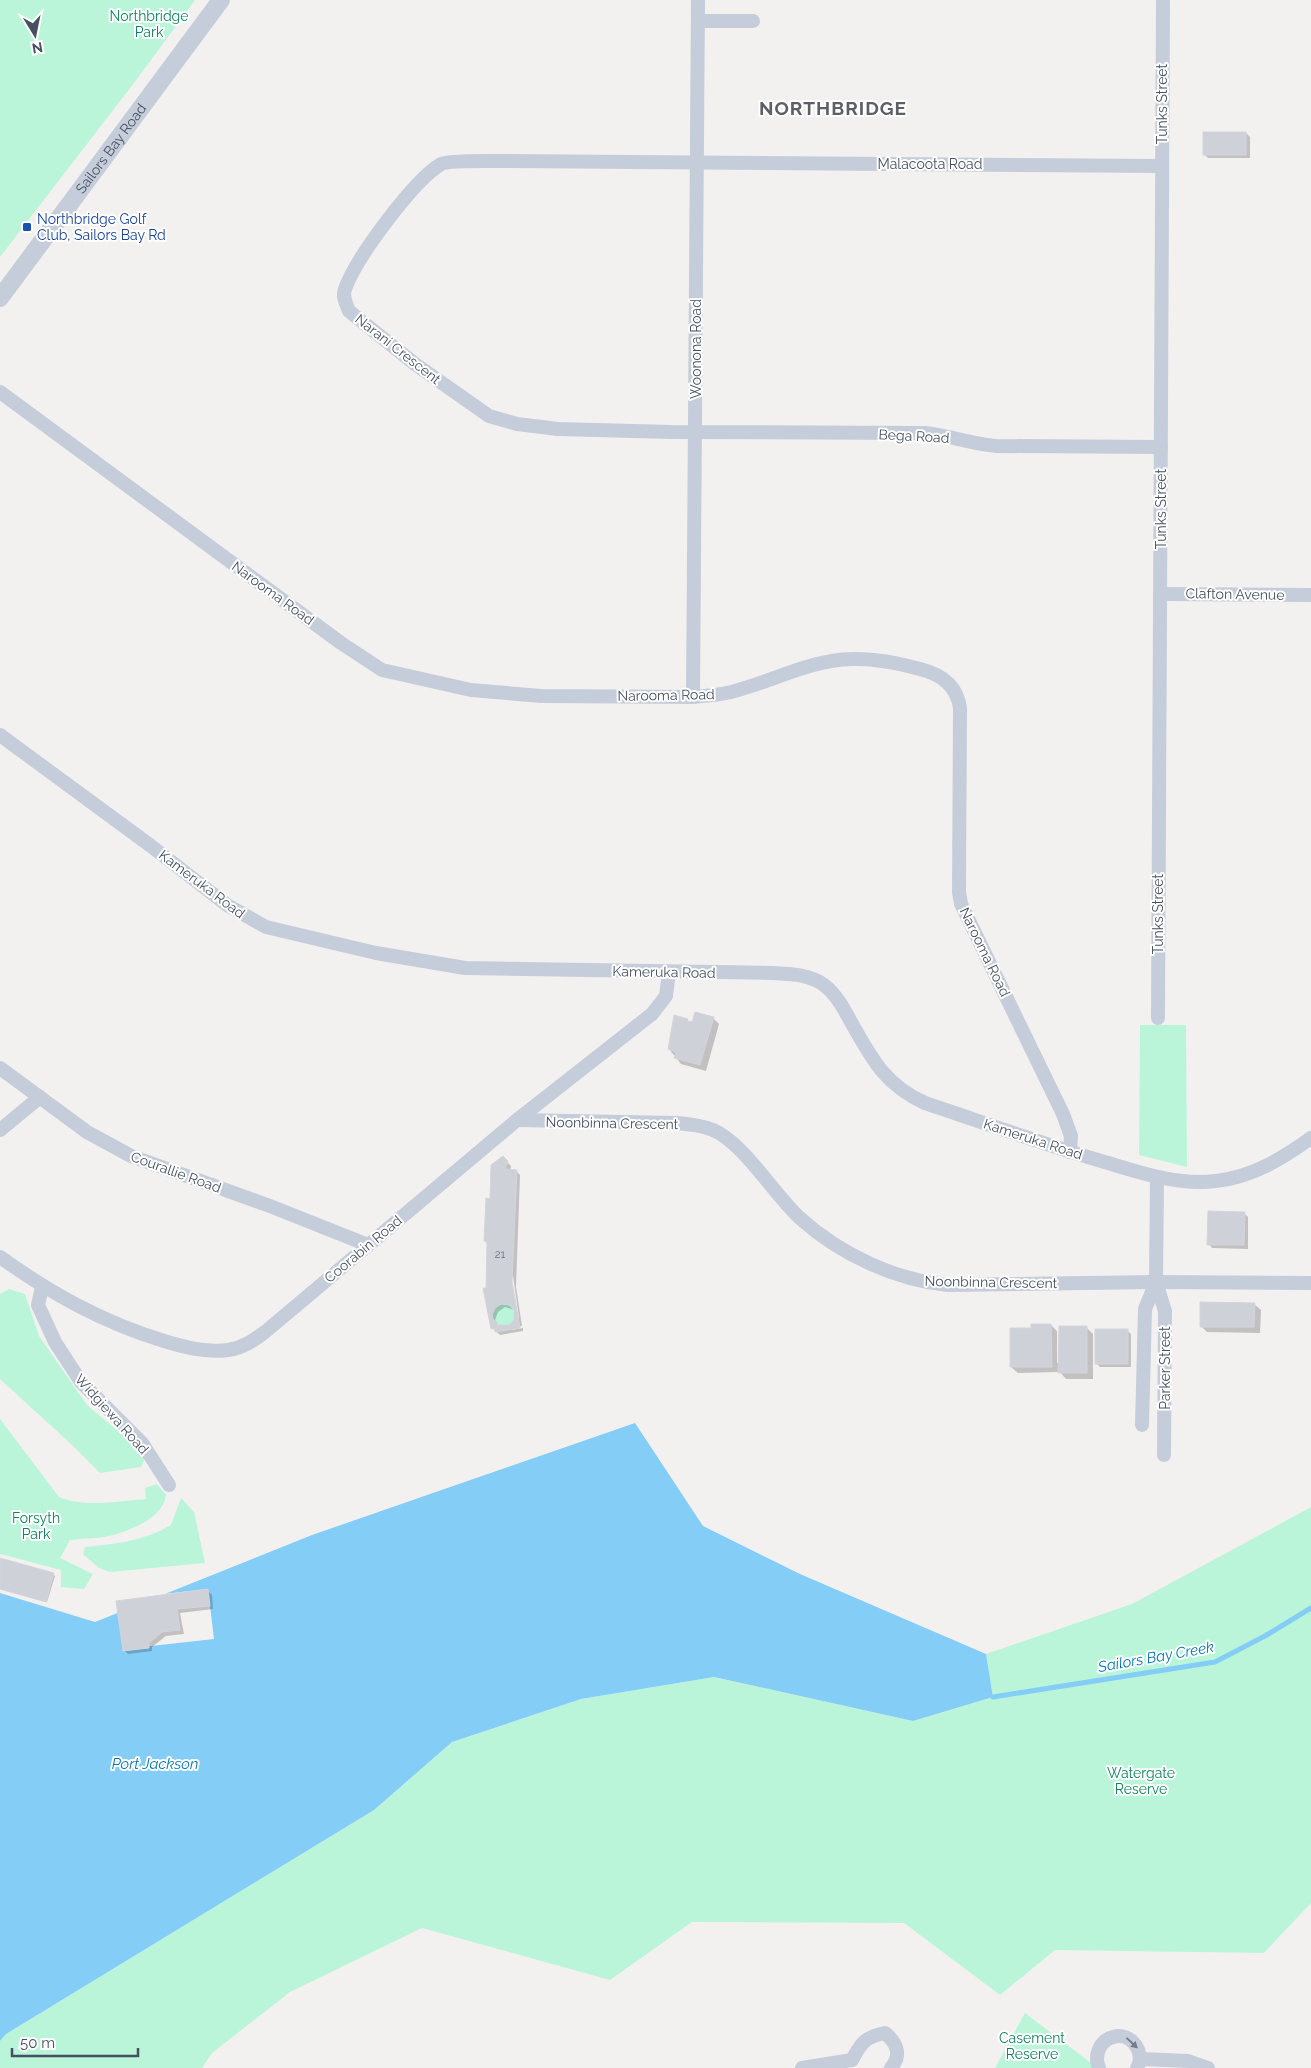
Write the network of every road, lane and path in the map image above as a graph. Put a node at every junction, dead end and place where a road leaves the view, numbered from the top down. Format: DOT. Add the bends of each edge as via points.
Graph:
graph roads {
  1 [pos="221,0"];
  2 [pos="698,0"];
  3 [pos="1163,0"];
  4 [pos="698,21"];
  5 [pos="753,21"];
  6 [pos="697,163"];
  7 [pos="1162,166"];
  8 [pos="0,298"];
  9 [pos="0,392"];
  10 [pos="695,432"];
  11 [pos="1161,447"];
  12 [pos="1160,594"];
  13 [pos="1311,595"];
  14 [pos="693,697"];
  15 [pos="0,736"];
  16 [pos="669,972"];
  17 [pos="1158,1018"];
  18 [pos="0,1068"];
  19 [pos="40,1097"];
  20 [pos="517,1120"];
  21 [pos="0,1130"];
  22 [pos="1311,1138"];
  23 [pos="1070,1152"];
  24 [pos="1157,1178"];
  25 [pos="368,1245"];
  26 [pos="0,1257"];
  27 [pos="1156,1282"];
  28 [pos="1311,1283"];
  29 [pos="42,1287"];
  30 [pos="1142,1425"];
  31 [pos="1164,1455"];
  32 [pos="169,1485"];
  33 [pos="857,2064"];
  34 [pos="1139,2064"];
  35 [pos="802,2068"];
  36 [pos="891,2068"];
  37 [pos="1099,2068"];
  38 [pos="1208,2068"];
  1 -- 8 [label="street, Sailors Bay Road"];
  2 -- 4 [label="street, Woonona Road"];
  3 -- 7 [label="street, Tunks Street"];
  4 -- 5 [label="street"];
  4 -- 6 [label="street, Woonona Road"];
  6 -- 7 [label="street, Malacoota Road"];
  6 -- 10 [label="street, Woonona Road"];
  6 -- 10 [label="street, Narani Crescent" via="442,163 404,200 362,256 345,289 344,299 349,311 415,364 489,416 517,424 558,429"];
  7 -- 11 [label="street, Tunks Street"];
  9 -- 14 [label="street, Narooma Road" via="382,670 471,690 541,696"];
  10 -- 11 [label="street, Bega Road" via="924,433 996,446"];
  10 -- 14 [label="street, Woonona Road"];
  11 -- 12 [label="street, Tunks Street"];
  12 -- 13 [label="street, Clafton Avenue"];
  12 -- 17 [label="street, Tunks Street"];
  14 -- 23 [label="street, Narooma Road" via="733,692 790,672 852,659 922,669 950,685 958,695 960,708 961,904 1063,1114 1071,1136"];
  15 -- 16 [label="street, Kameruka Road" via="144,840 226,905 266,927 376,953 465,968"];
  16 -- 20 [label="street, Coorabin Road" via="666,996 658,1008"];
  16 -- 23 [label="street, Kameruka Road" via="772,973 810,978 835,995 873,1061 909,1096"];
  18 -- 19 [label="street, Courallie Road"];
  19 -- 21 [label="street"];
  19 -- 25 [label="street, Courallie Road" via="87,1132 131,1156"];
  20 -- 25 [label="street, Coorabin Road"];
  20 -- 27 [label="street, Noonbinna Crescent" via="676,1123 714,1131 744,1155 800,1218 819,1234 884,1270 918,1281 948,1285"];
  22 -- 24 [label="street, Kameruka Road" via="1278,1160 1237,1177 1197,1183"];
  23 -- 24 [label="street, Kameruka Road"];
  24 -- 27 [label="street, Parker Street"];
  25 -- 29 [label="street, Coorabin Road" via="257,1338 228,1350 194,1349 148,1336 88,1312"];
  26 -- 29 [label="street, Coorabin Road"];
  27 -- 28 [label="street, Noonbinna Crescent"];
  27 -- 30 [label="street, Parker Street" via="1145,1309"];
  27 -- 31 [label="street, Parker Street" via="1165,1311"];
  29 -- 32 [label="street, Widgiewa Road" via="38,1305 55,1342 82,1382 142,1443"];
  33 -- 35 [label="street"];
  33 -- 36 [label="street" via="860,2045 872,2036 884,2033 898,2050 897,2060"];
  37 -- 34 [label="street, one-way" via="1096,2056 1100,2045 1113,2036 1127,2037 1136,2045"];
  34 -- 38 [label="street" via="1188,2061"];
}
